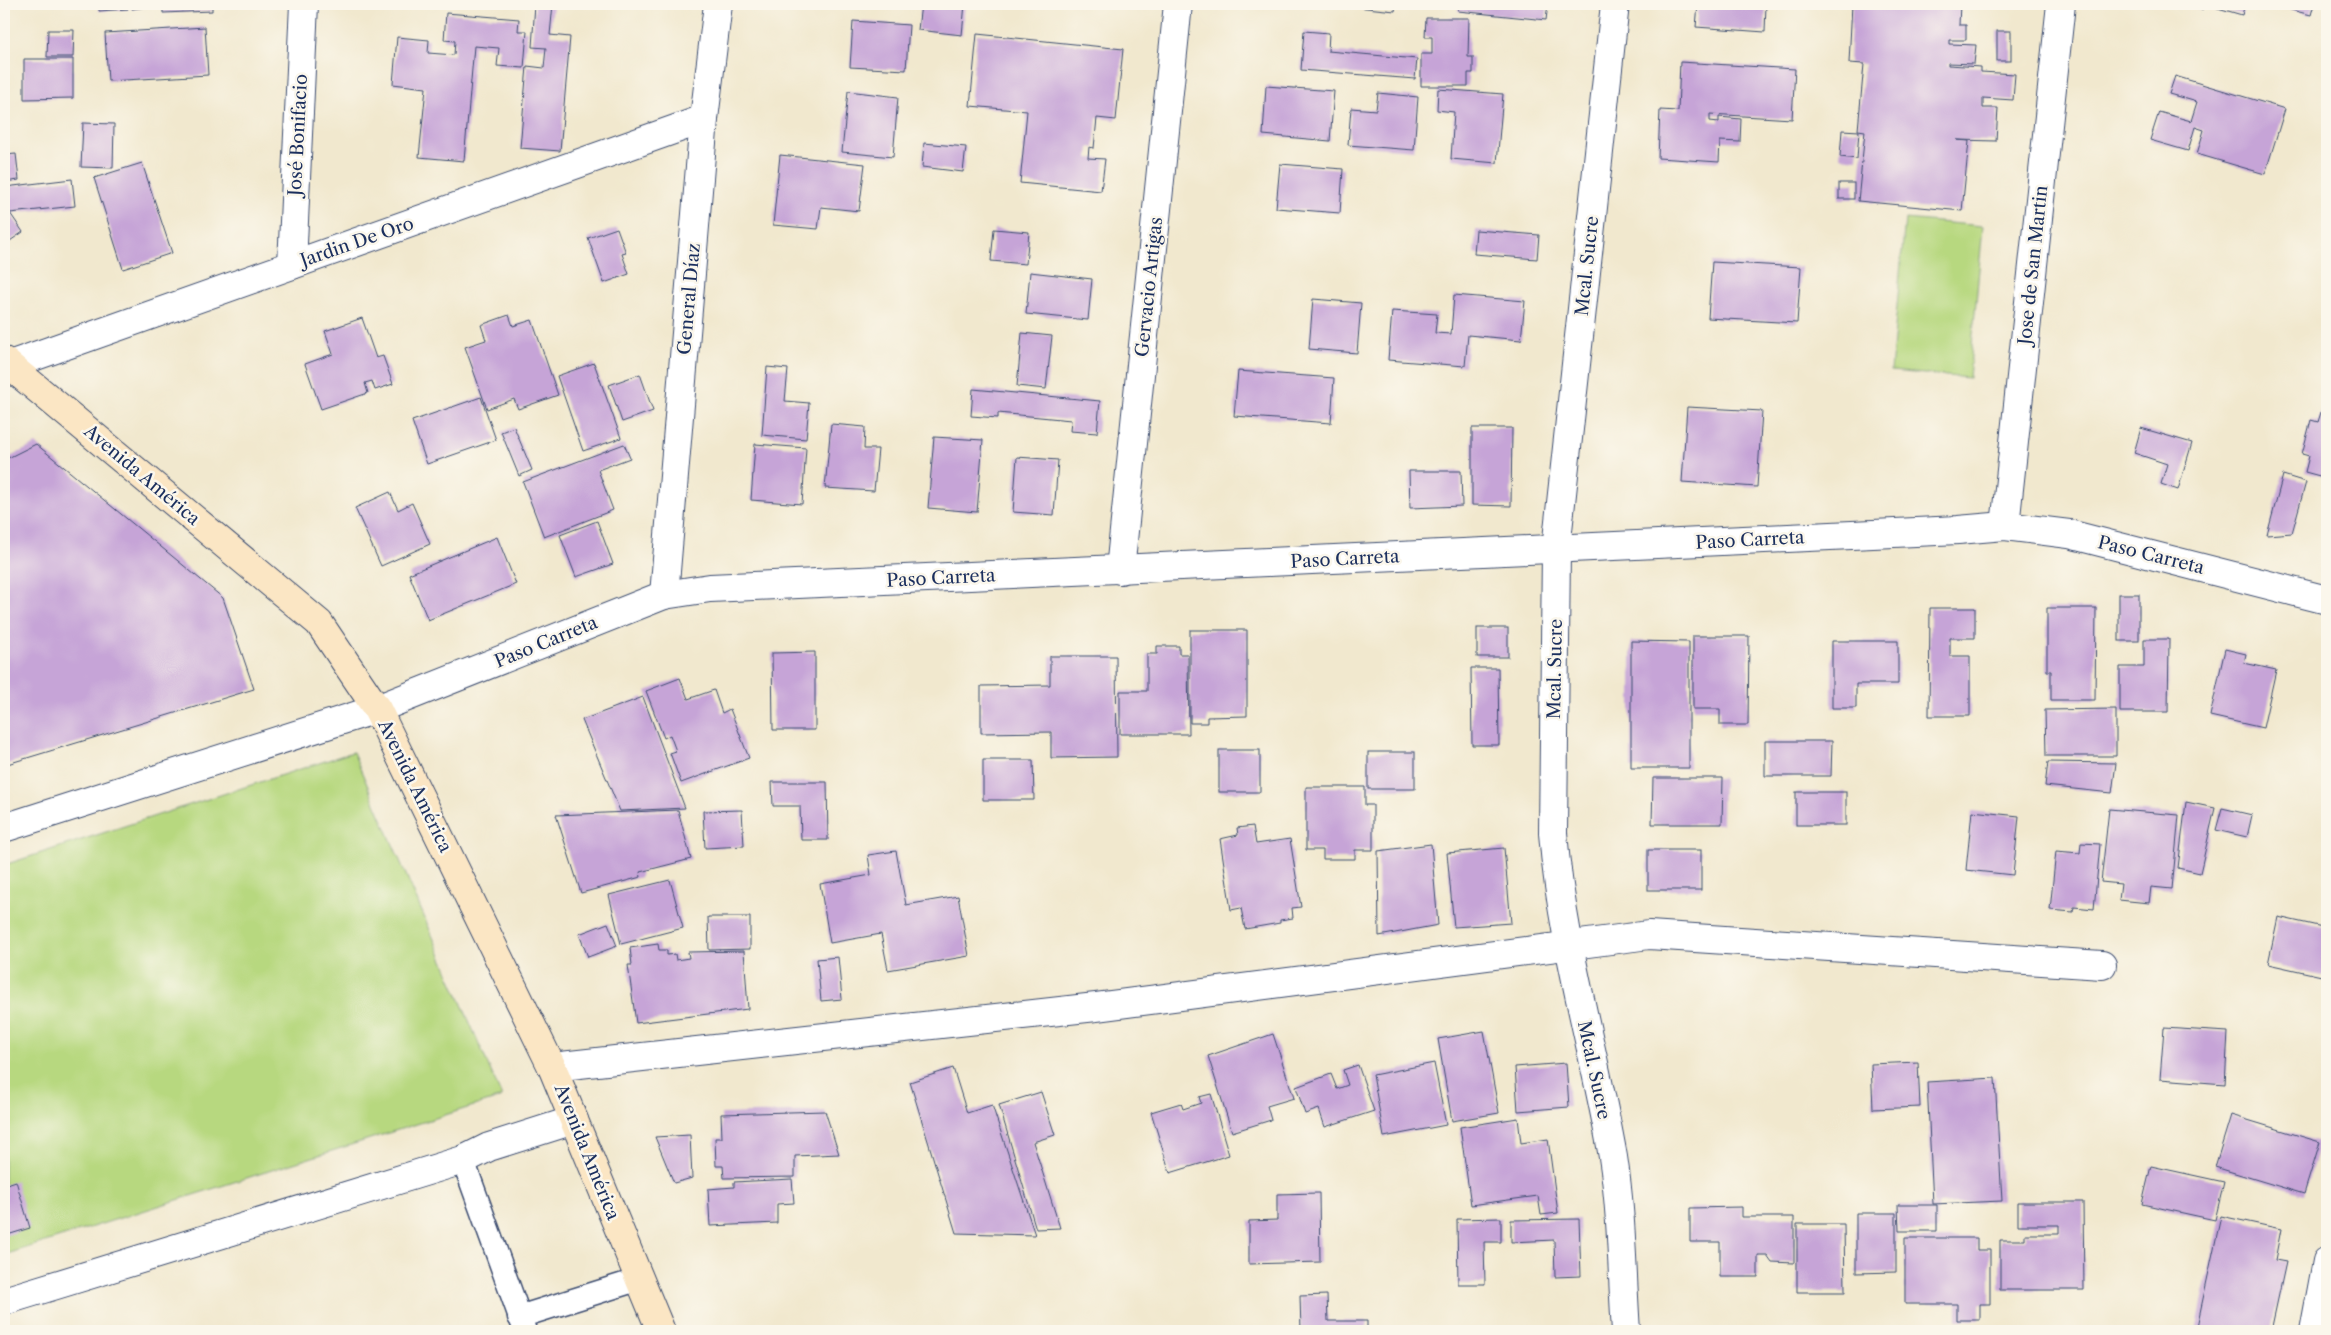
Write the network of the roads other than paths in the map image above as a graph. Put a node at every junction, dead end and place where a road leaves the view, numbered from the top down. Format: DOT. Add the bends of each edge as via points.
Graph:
graph roads {
  1 [pos="304,4"];
  2 [pos="718,4"];
  3 [pos="1178,4"];
  4 [pos="1615,4"];
  5 [pos="2061,4"];
  6 [pos="704,119"];
  7 [pos="292,265"];
  8 [pos="7,363"];
  9 [pos="2006,526"];
  10 [pos="1556,549"];
  11 [pos="1120,570"];
  12 [pos="664,595"];
  13 [pos="2327,600"];
  14 [pos="377,709"];
  15 [pos="4,828"];
  16 [pos="1568,946"];
  17 [pos="2102,965"];
  18 [pos="552,1067"];
  19 [pos="574,1120"];
  20 [pos="463,1160"];
  21 [pos="2327,1261"];
  22 [pos="640,1279"];
  23 [pos="4,1301"];
  24 [pos="522,1324"];
  25 [pos="661,1331"];
  26 [pos="1626,1331"];
  27 [pos="2314,1331"];
  1 -- 7 [label="street, José Bonifacio"];
  2 -- 6 [label="street, General Díaz"];
  3 -- 11 [label="street, Gervacio Artigas"];
  4 -- 10 [label="street, Mcal. Sucre"];
  5 -- 9 [label="street, Jose de San Martin"];
  6 -- 7 [label="street, Jardin De Oro"];
  6 -- 12 [label="street, General Díaz"];
  7 -- 8 [label="street, Jardin De Oro"];
  8 -- 14 [label="main road, Avenida América" via="319,623"];
  9 -- 10 [label="street, Paso Carreta"];
  9 -- 13 [label="street, Paso Carreta" via="2069,534"];
  10 -- 11 [label="street, Paso Carreta"];
  10 -- 16 [label="street, Mcal. Sucre" via="1553,833 1556,879"];
  11 -- 12 [label="street, Paso Carreta" via="710,588"];
  12 -- 14 [label="street, Paso Carreta"];
  14 -- 15 [label="street, Paso Carreta"];
  14 -- 18 [label="main road, Avenida América"];
  16 -- 17 [label="street" via="1649,936"];
  16 -- 18 [label="street" via="1096,1006"];
  16 -- 26 [label="street, Mcal. Sucre" via="1613,1159"];
  18 -- 19 [label="main road, Avenida América"];
  19 -- 20 [label="street" via="489,1147"];
  19 -- 22 [label="main road, Avenida América"];
  20 -- 23 [label="street"];
  20 -- 24 [label="lane"];
  21 -- 27 [label="street"];
  22 -- 24 [label="lane"];
  22 -- 25 [label="main road, Avenida América"];
}
